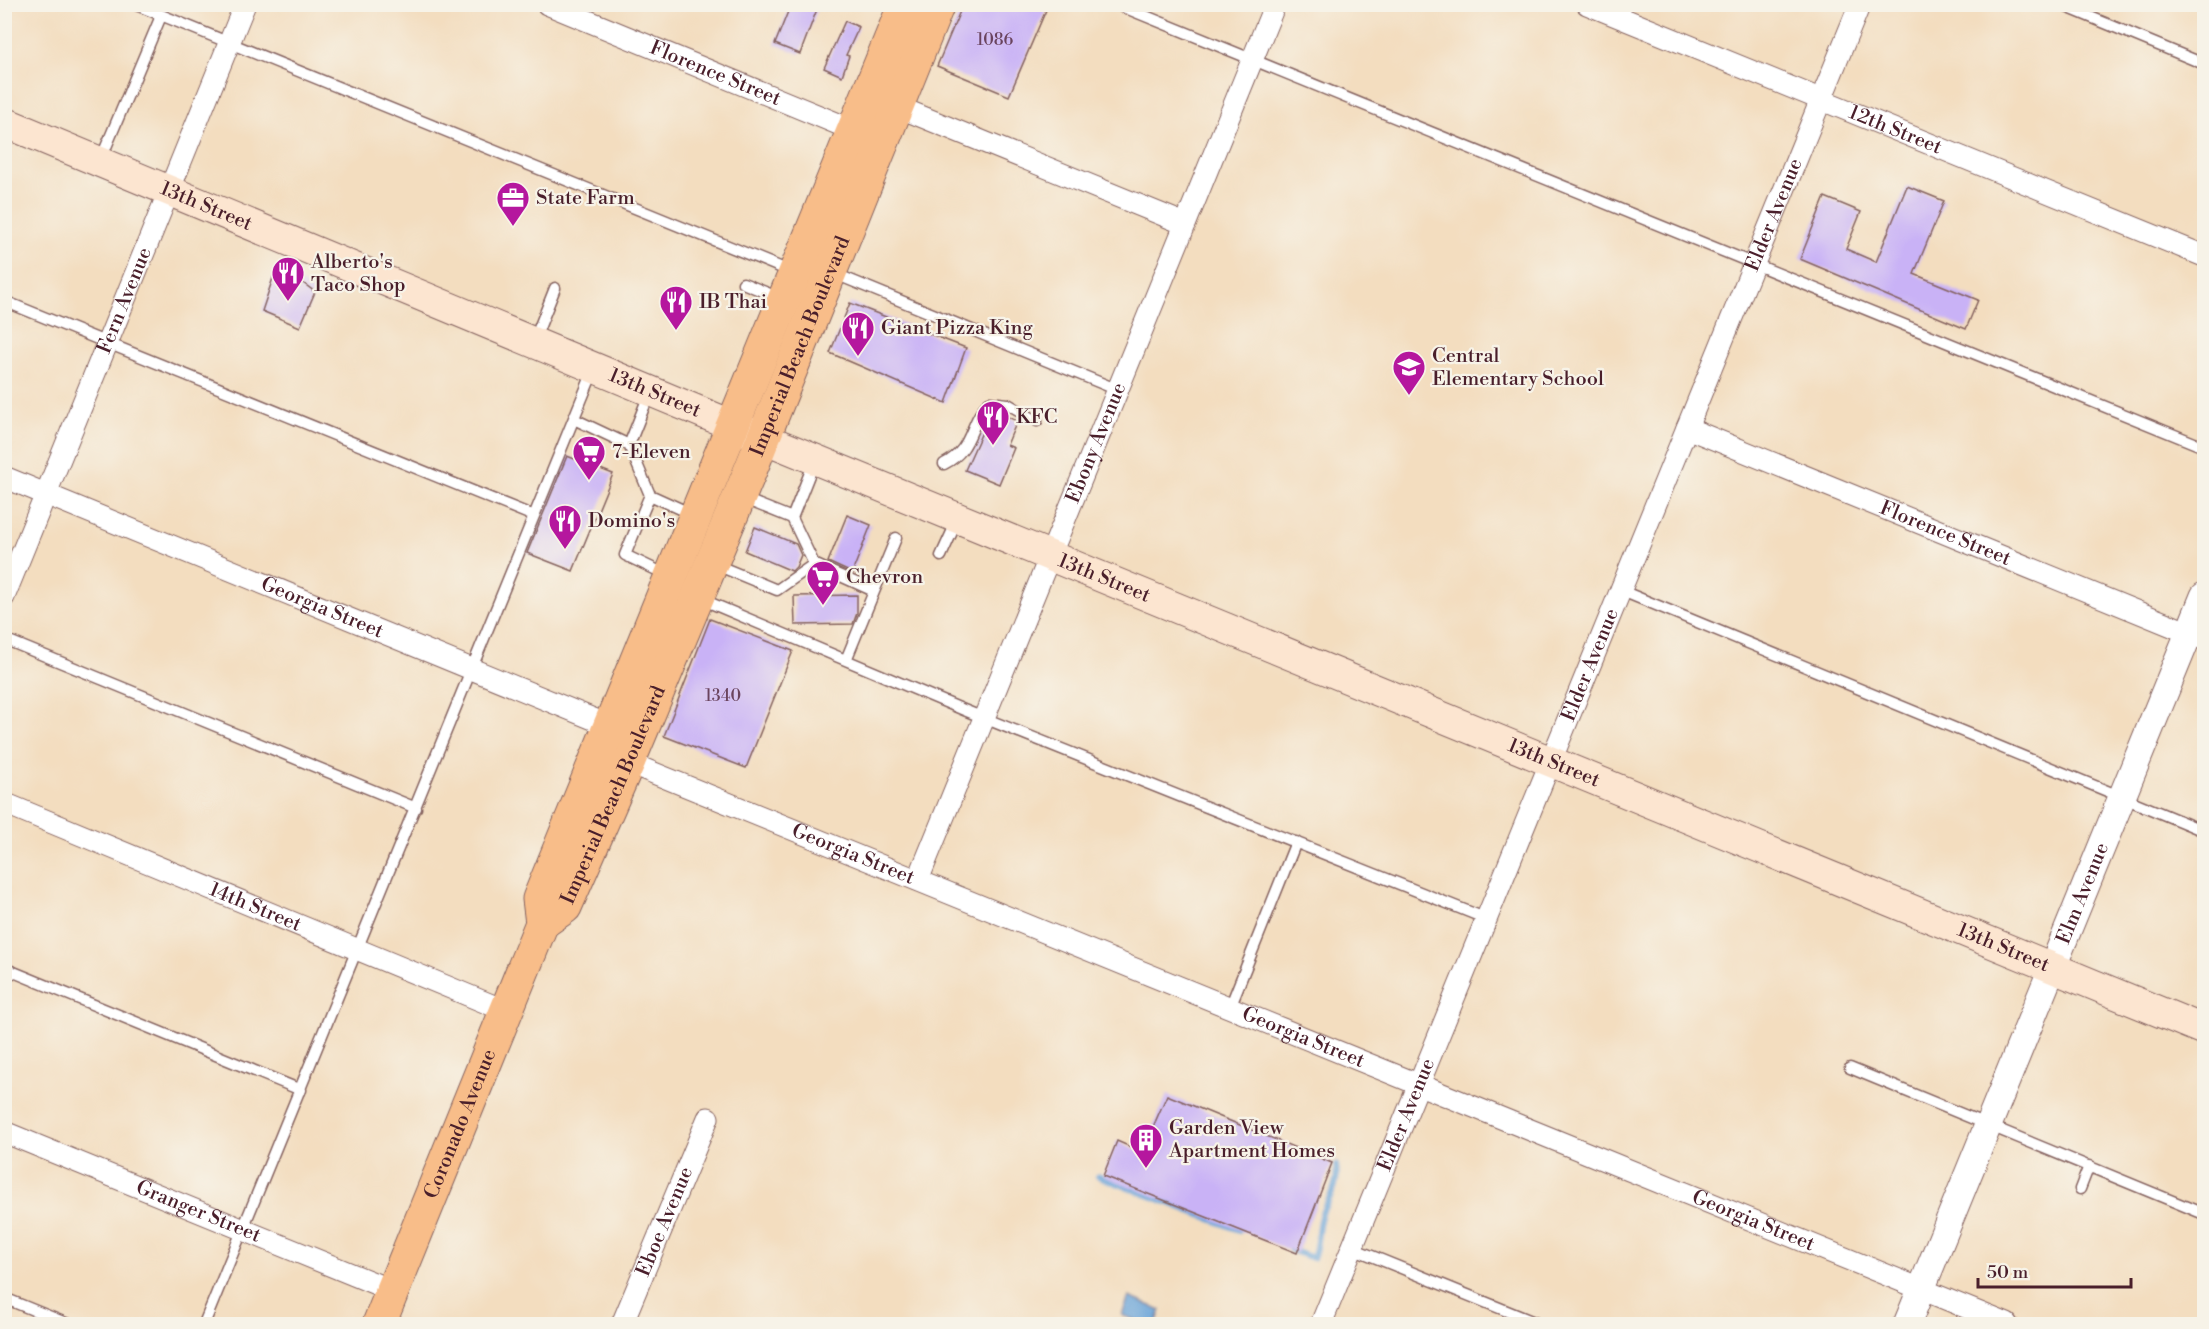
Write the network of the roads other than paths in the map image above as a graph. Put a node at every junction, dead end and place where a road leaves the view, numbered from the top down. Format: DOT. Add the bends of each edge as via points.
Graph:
graph roads {
  1 [pos="134,4"];
  2 [pos="245,4"];
  3 [pos="547,4"];
  4 [pos="905,4"];
  5 [pos="938,4"];
  6 [pos="1116,4"];
  7 [pos="1275,4"];
  8 [pos="1587,4"];
  9 [pos="1860,4"];
  10 [pos="2060,4"];
  11 [pos="161,16"];
  12 [pos="229,43"];
  13 [pos="1253,59"];
  14 [pos="2205,64"];
  15 [pos="882,100"];
  16 [pos="1822,100"];
  17 [pos="4,122"];
  18 [pos="868,136"];
  19 [pos="100,162"];
  20 [pos="169,191"];
  21 [pos="1185,224"];
  22 [pos="2205,256"];
  23 [pos="1755,262"];
  24 [pos="830,272"];
  25 [pos="743,283"];
  26 [pos="790,287"];
  27 [pos="555,288"];
  28 [pos="4,301"];
  29 [pos="107,343"];
  30 [pos="533,343"];
  31 [pos="594,369"];
  32 [pos="1118,390"];
  33 [pos="651,392"];
  34 [pos="574,419"];
  35 [pos="1037,421"];
  36 [pos="733,426"];
  37 [pos="1687,428"];
  38 [pos="763,438"];
  39 [pos="629,445"];
  40 [pos="2205,447"];
  41 [pos="815,459"];
  42 [pos="944,464"];
  43 [pos="4,477"];
  44 [pos="46,494"];
  45 [pos="650,495"];
  46 [pos="739,497"];
  47 [pos="534,516"];
  48 [pos="697,516"];
  49 [pos="958,517"];
  50 [pos="792,518"];
  51 [pos="896,538"];
  52 [pos="1051,555"];
  53 [pos="941,556"];
  54 [pos="711,562"];
  55 [pos="814,564"];
  56 [pos="671,577"];
  57 [pos="874,591"];
  58 [pos="1622,591"];
  59 [pos="2205,596"];
  60 [pos="4,597"];
  61 [pos="697,597"];
  62 [pos="2197,636"];
  63 [pos="4,639"];
  64 [pos="846,660"];
  65 [pos="472,669"];
  66 [pos="984,718"];
  67 [pos="619,745"];
  68 [pos="1552,761"];
  69 [pos="2122,797"];
  70 [pos="4,803"];
  71 [pos="416,808"];
  72 [pos="2205,831"];
  73 [pos="1296,842"];
  74 [pos="918,880"];
  75 [pos="1487,919"];
  76 [pos="542,923"];
  77 [pos="357,951"];
  78 [pos="4,968"];
  79 [pos="2052,968"];
  80 [pos="1230,1007"];
  81 [pos="506,1011"];
  82 [pos="2205,1030"];
  83 [pos="1850,1068"];
  84 [pos="1419,1084"];
  85 [pos="301,1090"];
  86 [pos="708,1118"];
  87 [pos="1989,1125"];
  88 [pos="4,1132"];
  89 [pos="2089,1166"];
  90 [pos="2079,1189"];
  91 [pos="2205,1214"];
  92 [pos="244,1231"];
  93 [pos="1352,1248"];
  94 [pos="1921,1290"];
  95 [pos="393,1291"];
  96 [pos="4,1298"];
  97 [pos="68,1324"];
  98 [pos="204,1324"];
  99 [pos="379,1324"];
  100 [pos="622,1324"];
  101 [pos="1321,1324"];
  102 [pos="1539,1324"];
  103 [pos="1907,1324"];
  104 [pos="2007,1324"];
  1 -- 11 [label="lane"];
  2 -- 12 [label="street, Fern Avenue"];
  3 -- 18 [label="street, Florence Street"];
  4 -- 15 [label="main road, Imperial Beach Boulevard"];
  5 -- 15 [label="main road, Imperial Beach Boulevard"];
  6 -- 13 [label="lane"];
  7 -- 13 [label="street, Ebony Avenue"];
  8 -- 16 [label="street, 12th Street"];
  9 -- 16 [label="street, Elder Avenue"];
  10 -- 14 [label="lane"];
  11 -- 12 [label="lane"];
  11 -- 19 [label="lane"];
  12 -- 20 [label="street, Fern Avenue"];
  12 -- 26 [label="lane"];
  13 -- 21 [label="street, Ebony Avenue"];
  13 -- 23 [label="lane"];
  15 -- 18 [label="main road, Imperial Beach Boulevard"];
  15 -- 21 [label="street"];
  16 -- 22 [label="street, 12th Street"];
  16 -- 23 [label="street, Elder Avenue"];
  17 -- 19 [label="main road, 13th Street"];
  18 -- 24 [label="main road, Imperial Beach Boulevard"];
  18 -- 26 [label="main road, Imperial Beach Boulevard"];
  19 -- 20 [label="main road, 13th Street"];
  20 -- 29 [label="street, Fern Avenue"];
  20 -- 30 [label="main road, 13th Street"];
  21 -- 32 [label="street, Ebony Avenue"];
  23 -- 37 [label="street, Elder Avenue"];
  23 -- 40 [label="lane"];
  24 -- 32 [label="lane"];
  24 -- 38 [label="main road, Imperial Beach Boulevard"];
  25 -- 26 [label="lane"];
  26 -- 36 [label="main road, Imperial Beach Boulevard"];
  27 -- 30 [label="lane"];
  28 -- 29 [label="lane"];
  29 -- 44 [label="street, Fern Avenue"];
  29 -- 47 [label="lane"];
  30 -- 31 [label="main road, 13th Street"];
  31 -- 33 [label="main road, 13th Street"];
  31 -- 34 [label="lane"];
  32 -- 52 [label="street, Ebony Avenue"];
  33 -- 36 [label="main road, 13th Street"];
  33 -- 39 [label="lane"];
  34 -- 39 [label="lane"];
  34 -- 47 [label="lane"];
  35 -- 42 [label="lane" via="1008,404 989,402 980,412 959,456"];
  36 -- 38 [label="main road, 13th Street"];
  36 -- 48 [label="main road, Imperial Beach Boulevard"];
  37 -- 58 [label="street, Elder Avenue"];
  37 -- 62 [label="street, Florence Street"];
  38 -- 41 [label="main road, 13th Street"];
  38 -- 46 [label="main road, Imperial Beach Boulevard"];
  39 -- 45 [label="lane"];
  41 -- 49 [label="main road, 13th Street"];
  41 -- 50 [label="lane"];
  43 -- 44 [label="street, Georgia Street"];
  44 -- 60 [label="street, Fern Avenue"];
  44 -- 65 [label="street, Georgia Street"];
  45 -- 48 [label="lane"];
  45 -- 56 [label="lane" via="625,555"];
  46 -- 50 [label="lane"];
  46 -- 54 [label="main road, Imperial Beach Boulevard"];
  47 -- 65 [label="lane"];
  48 -- 56 [label="main road, Imperial Beach Boulevard"];
  49 -- 52 [label="main road, 13th Street"];
  49 -- 53 [label="lane"];
  50 -- 55 [label="lane"];
  51 -- 57 [label="lane"];
  52 -- 66 [label="street, Ebony Avenue"];
  52 -- 68 [label="main road, 13th Street"];
  54 -- 55 [label="lane" via="777,590"];
  54 -- 61 [label="main road, Imperial Beach Boulevard"];
  55 -- 57 [label="lane"];
  56 -- 67 [label="main road, Imperial Beach Boulevard"];
  57 -- 64 [label="lane"];
  58 -- 68 [label="street, Elder Avenue"];
  58 -- 69 [label="lane"];
  59 -- 62 [label="street, Elm Avenue"];
  61 -- 64 [label="lane"];
  61 -- 67 [label="main road, Imperial Beach Boulevard"];
  62 -- 69 [label="street, Elm Avenue"];
  63 -- 71 [label="lane"];
  64 -- 66 [label="lane"];
  65 -- 67 [label="street, Georgia Street"];
  65 -- 71 [label="lane"];
  66 -- 73 [label="lane"];
  66 -- 74 [label="street, Ebony Avenue"];
  67 -- 74 [label="street, Georgia Street"];
  67 -- 76 [label="main road, Imperial Beach Boulevard" via="538,899"];
  68 -- 75 [label="street, Elder Avenue"];
  68 -- 79 [label="main road, 13th Street"];
  69 -- 72 [label="lane"];
  69 -- 79 [label="street, Elm Avenue"];
  70 -- 77 [label="street, 14th Street"];
  71 -- 77 [label="lane"];
  73 -- 75 [label="lane"];
  73 -- 80 [label="lane"];
  74 -- 80 [label="street, Georgia Street"];
  75 -- 84 [label="street, Elder Avenue"];
  76 -- 81 [label="main road, Coronado Avenue"];
  77 -- 81 [label="street, 14th Street"];
  77 -- 85 [label="lane"];
  78 -- 85 [label="lane"];
  79 -- 82 [label="main road, 13th Street"];
  79 -- 87 [label="street, Elm Avenue"];
  80 -- 84 [label="street, Georgia Street"];
  81 -- 95 [label="main road, Coronado Avenue"];
  83 -- 87 [label="lane"];
  84 -- 93 [label="street, Elder Avenue"];
  84 -- 94 [label="street, Georgia Street"];
  85 -- 92 [label="lane"];
  86 -- 100 [label="street, Eboe Avenue"];
  87 -- 89 [label="lane"];
  87 -- 94 [label="street, Elm Avenue"];
  88 -- 92 [label="street, Granger Street"];
  89 -- 90 [label="lane"];
  89 -- 91 [label="lane"];
  92 -- 95 [label="street, Granger Street"];
  92 -- 98 [label="lane"];
  93 -- 101 [label="street, Elder Avenue"];
  93 -- 102 [label="lane"];
  94 -- 103 [label="street, Elm Avenue"];
  94 -- 104 [label="street, Georgia Street"];
  95 -- 99 [label="main road, Coronado Avenue"];
  96 -- 97 [label="lane"];
}
